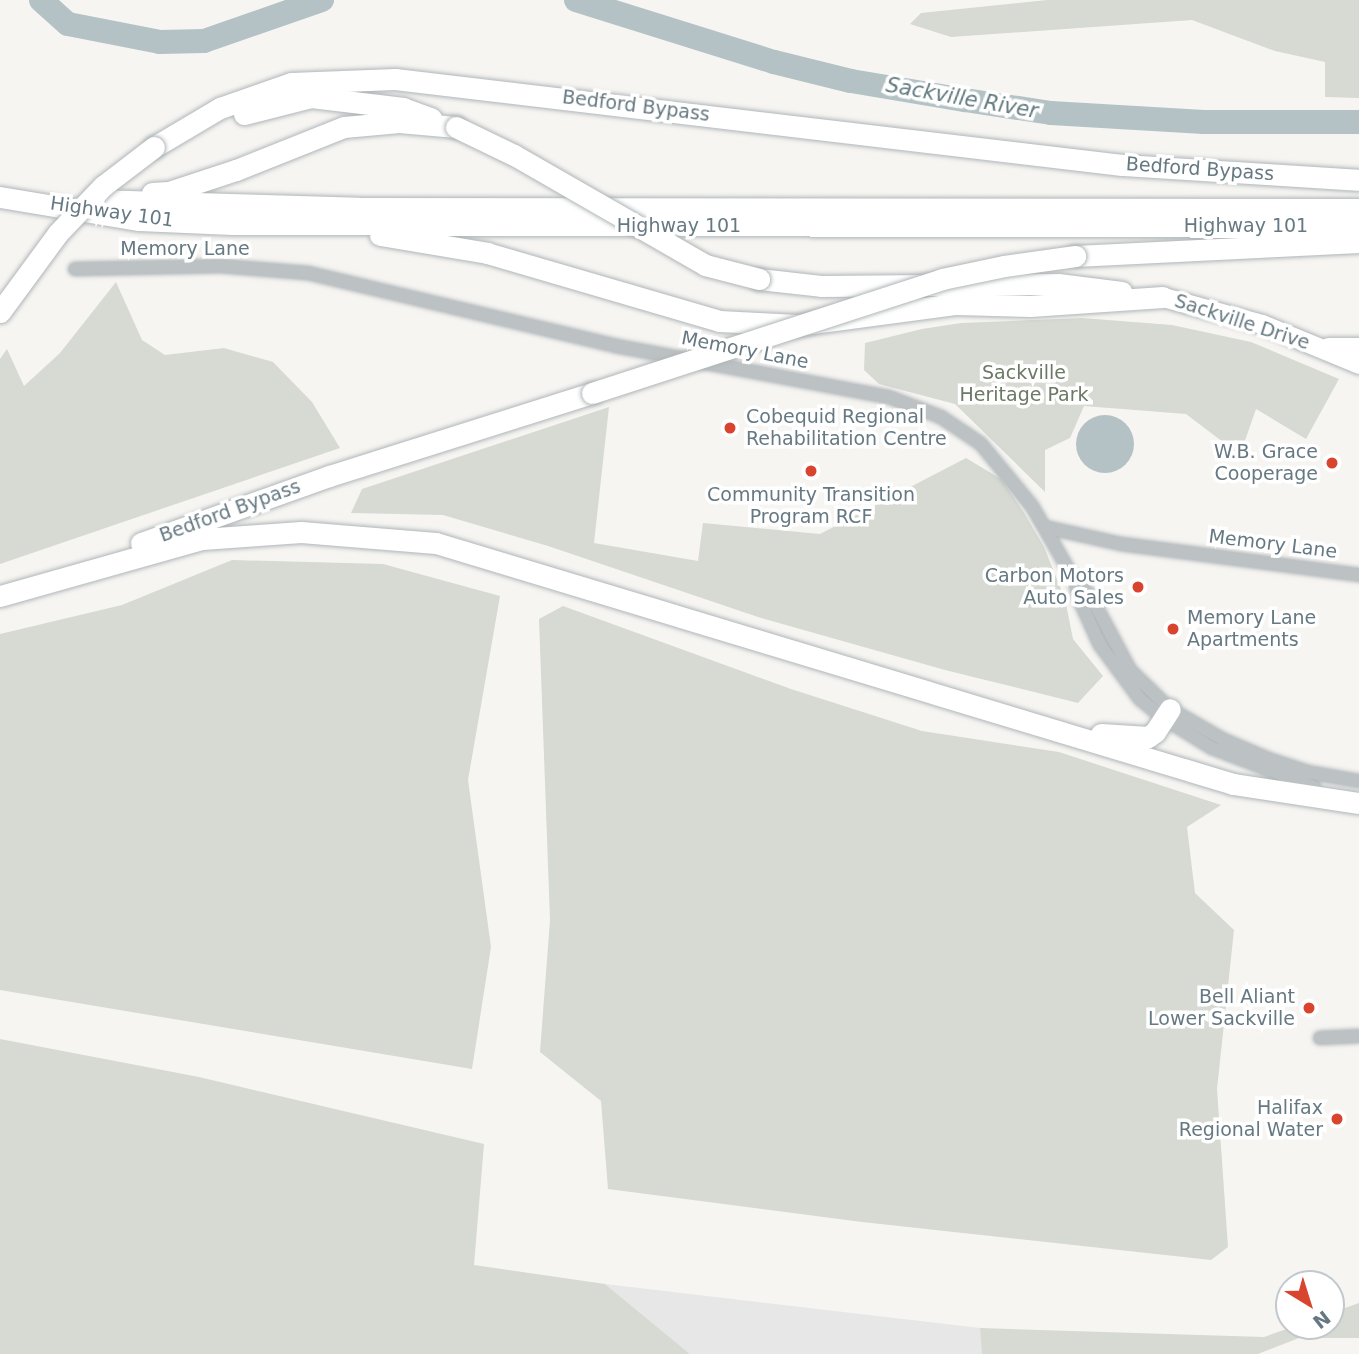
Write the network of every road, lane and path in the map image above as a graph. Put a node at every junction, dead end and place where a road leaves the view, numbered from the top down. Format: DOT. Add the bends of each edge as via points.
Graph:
graph roads {
  1 [pos="456,127"];
  2 [pos="154,146"];
  3 [pos="1359,180"];
  4 [pos="0,190"];
  5 [pos="0,197"];
  6 [pos="55,198"];
  7 [pos="0,208"];
  8 [pos="1359,209"];
  9 [pos="139,220"];
  10 [pos="320,224"];
  11 [pos="1359,227"];
  12 [pos="1359,242"];
  13 [pos="75,270"];
  14 [pos="1163,297"];
  15 [pos="0,312"];
  16 [pos="1320,347"];
  17 [pos="1359,347"];
  18 [pos="1359,364"];
  19 [pos="1045,527"];
  20 [pos="1359,575"];
  21 [pos="0,595"];
  22 [pos="1167,714"];
  23 [pos="1057,730"];
  24 [pos="1359,781"];
  25 [pos="1359,795"];
  26 [pos="1359,803"];
  27 [pos="1359,1035"];
  28 [pos="1320,1038"];
  1 -- 2 [label="highway" via="403,108 311,97 264,107"];
  1 -- 6 [label="highway" via="399,122 344,127 169,192"];
  1 -- 14 [label="highway, bridge" via="514,155 705,265 759,279 821,286 1058,284"];
  2 -- 3 [label="highway, Bedford Bypass" via="220,108 291,83 395,79 1122,165"];
  2 -- 15 [label="highway, Bedford Bypass, bridge" via="103,186 58,233"];
  4 -- 6 [label="highway, Highway 101"];
  5 -- 9 [label="highway, Highway 101"];
  6 -- 8 [label="highway, Highway 101" via="358,208"];
  7 -- 9 [label="highway"];
  9 -- 10 [label="highway, Highway 101"];
  10 -- 11 [label="highway, Highway 101"];
  10 -- 14 [label="highway" via="487,253 719,321 796,325 955,304 1030,306"];
  12 -- 21 [label="highway, Bedford Bypass, bridge" via="1075,256 942,279 329,476"];
  13 -- 19 [label="street, Memory Lane" via="221,266 308,273 616,346 889,397 941,417 981,444"];
  14 -- 16 [label="main road, Sackville Drive" via="1262,324"];
  16 -- 17 [label="main road"];
  16 -- 18 [label="main road, Sackville Drive"];
  19 -- 20 [label="street, Memory Lane" via="1121,544"];
  19 -- 22 [label="street" via="1075,581 1100,645 1140,699"];
  21 -- 23 [label="highway" via="202,539 301,532 436,543"];
  22 -- 23 [label="highway" via="1148,737"];
  22 -- 24 [label="street" via="1271,760"];
  22 -- 25 [label="street" via="1212,748 1268,772 1304,785"];
  23 -- 26 [label="highway" via="1233,784"];
  27 -- 28 [label="street"];
}
